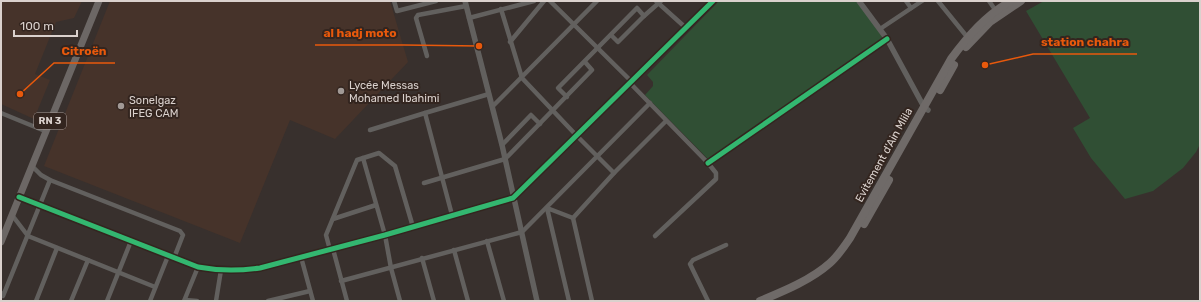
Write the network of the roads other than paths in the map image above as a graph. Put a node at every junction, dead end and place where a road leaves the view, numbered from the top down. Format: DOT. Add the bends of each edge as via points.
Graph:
graph roads {
  1 [pos="99,1"];
  2 [pos="394,1"];
  3 [pos="436,1"];
  4 [pos="534,1"];
  5 [pos="544,1"];
  6 [pos="550,1"];
  7 [pos="597,1"];
  8 [pos="713,1"];
  9 [pos="859,1"];
  10 [pos="906,1"];
  11 [pos="922,1"];
  12 [pos="938,1"];
  13 [pos="988,1"];
  14 [pos="1011,1"];
  15 [pos="1021,1"];
  16 [pos="658,2"];
  17 [pos="465,3"];
  18 [pos="911,8"];
  19 [pos="501,9"];
  20 [pos="996,11"];
  21 [pos="644,16"];
  22 [pos="469,18"];
  23 [pos="574,24"];
  24 [pos="686,28"];
  25 [pos="880,29"];
  26 [pos="611,35"];
  27 [pos="968,38"];
  28 [pos="887,39"];
  29 [pos="510,42"];
  30 [pos="598,48"];
  31 [pos="426,56"];
  32 [pos="585,62"];
  33 [pos="522,78"];
  34 [pos="630,82"];
  35 [pos="488,94"];
  36 [pos="567,97"];
  37 [pos="650,103"];
  38 [pos="493,106"];
  39 [pos="926,108"];
  40 [pos="552,111"];
  41 [pos="1,113"];
  42 [pos="425,113"];
  43 [pos="666,121"];
  44 [pos="540,124"];
  45 [pos="370,130"];
  46 [pos="46,131"];
  47 [pos="576,135"];
  48 [pos="502,145"];
  49 [pos="597,155"];
  50 [pos="363,158"];
  51 [pos="505,159"];
  52 [pos="708,163"];
  53 [pos="32,166"];
  54 [pos="614,173"];
  55 [pos="442,178"];
  56 [pos="50,180"];
  57 [pos="424,183"];
  58 [pos="19,198"];
  59 [pos="513,198"];
  60 [pos="376,205"];
  61 [pos="40,206"];
  62 [pos="547,208"];
  63 [pos="12,215"];
  64 [pos="452,215"];
  65 [pos="572,218"];
  66 [pos="333,219"];
  67 [pos="413,227"];
  68 [pos="522,232"];
  69 [pos="385,235"];
  70 [pos="28,236"];
  71 [pos="655,236"];
  72 [pos="131,241"];
  73 [pos="1,242"];
  74 [pos="486,242"];
  75 [pos="726,245"];
  76 [pos="57,248"];
  77 [pos="331,250"];
  78 [pos="454,250"];
  79 [pos="168,256"];
  80 [pos="301,257"];
  81 [pos="174,258"];
  82 [pos="422,258"];
  83 [pos="88,260"];
  84 [pos="198,267"];
  85 [pos="391,268"];
  86 [pos="220,270"];
  87 [pos="118,272"];
  88 [pos="341,281"];
  89 [pos="155,287"];
  90 [pos="310,291"];
  91 [pos="1,293"];
  92 [pos="184,300"];
  93 [pos="36,301"];
  94 [pos="71,301"];
  95 [pos="107,301"];
  96 [pos="150,301"];
  97 [pos="197,301"];
  98 [pos="216,301"];
  99 [pos="268,301"];
  100 [pos="313,301"];
  101 [pos="347,301"];
  102 [pos="399,301"];
  103 [pos="434,301"];
  104 [pos="468,301"];
  105 [pos="504,301"];
  106 [pos="537,301"];
  107 [pos="569,301"];
  108 [pos="592,301"];
  109 [pos="708,301"];
  110 [pos="760,301"];
  111 [pos="773,301"];
  1 -- 46 [label="main road, RN 3"];
  2 -- 3 [label="street" via="397,12"];
  4 -- 19 [label="street"];
  5 -- 29 [label="street"];
  6 -- 23 [label="street"];
  7 -- 23 [label="street"];
  8 -- 24 [label="street"];
  9 -- 25 [label="street"];
  10 -- 18 [label="street"];
  11 -- 18 [label="street"];
  12 -- 27 [label="street"];
  13 -- 20 [label="street"];
  14 -- 20 [label="highway, Evitement d'Ain Mlila"];
  15 -- 39 [label="highway, Evitement d'Ain Mlila" via="990,22 967,46"];
  16 -- 21 [label="street"];
  16 -- 24 [label="street"];
  17 -- 22 [label="street"];
  17 -- 31 [label="street" via="418,15 416,18"];
  18 -- 25 [label="street"];
  19 -- 22 [label="street"];
  19 -- 29 [label="street"];
  20 -- 27 [label="highway, Evitement d'Ain Mlila"];
  21 -- 26 [label="street" via="618,42"];
  21 -- 26 [label="street" via="636,8"];
  22 -- 35 [label="street"];
  23 -- 30 [label="street"];
  23 -- 33 [label="street"];
  24 -- 34 [label="street"];
  25 -- 28 [label="street"];
  26 -- 30 [label="street"];
  27 -- 39 [label="highway, Evitement d'Ain Mlila" via="951,59"];
  28 -- 39 [label="street"];
  28 -- 52 [label="street"];
  29 -- 33 [label="street"];
  30 -- 32 [label="street"];
  30 -- 34 [label="street"];
  32 -- 36 [label="street" via="592,70"];
  32 -- 36 [label="street" via="558,88"];
  33 -- 38 [label="street"];
  33 -- 40 [label="street"];
  34 -- 37 [label="street"];
  34 -- 47 [label="street"];
  35 -- 38 [label="street"];
  35 -- 42 [label="street"];
  36 -- 40 [label="street"];
  37 -- 43 [label="street"];
  37 -- 49 [label="street"];
  38 -- 48 [label="street"];
  39 -- 110 [label="highway, Evitement d'Ain Mlila" via="850,238 831,262 788,289"];
  39 -- 111 [label="highway, Evitement d'Ain Mlila" via="852,245 835,266 824,274"];
  40 -- 44 [label="street"];
  40 -- 47 [label="street"];
  41 -- 46 [label="street"];
  42 -- 45 [label="street"];
  42 -- 55 [label="street"];
  43 -- 52 [label="street"];
  43 -- 54 [label="street"];
  44 -- 48 [label="street" via="531,116"];
  44 -- 51 [label="street"];
  46 -- 53 [label="main road, RN 3"];
  47 -- 49 [label="street"];
  47 -- 59 [label="street"];
  48 -- 51 [label="street"];
  49 -- 54 [label="street"];
  49 -- 62 [label="street"];
  50 -- 60 [label="street"];
  50 -- 66 [label="street" via="357,160"];
  50 -- 67 [label="street" via="379,153 395,166"];
  51 -- 55 [label="street"];
  51 -- 59 [label="street"];
  52 -- 71 [label="street" via="716,173 716,179"];
  53 -- 56 [label="street"];
  53 -- 58 [label="main road, RN 3"];
  54 -- 65 [label="street"];
  55 -- 57 [label="street"];
  55 -- 64 [label="street"];
  56 -- 61 [label="street"];
  56 -- 81 [label="street" via="180,231 183,235"];
  58 -- 61 [label="street"];
  58 -- 63 [label="main road, RN 3"];
  59 -- 64 [label="street"];
  59 -- 68 [label="street"];
  60 -- 66 [label="street"];
  60 -- 69 [label="street"];
  61 -- 70 [label="street"];
  61 -- 72 [label="street"];
  62 -- 65 [label="street"];
  62 -- 68 [label="street"];
  62 -- 107 [label="street"];
  63 -- 70 [label="street"];
  63 -- 73 [label="main road, RN 3"];
  64 -- 67 [label="street"];
  65 -- 108 [label="street"];
  66 -- 77 [label="street" via="326,235"];
  67 -- 69 [label="street"];
  68 -- 74 [label="street"];
  68 -- 106 [label="street"];
  69 -- 77 [label="street"];
  69 -- 85 [label="street"];
  70 -- 76 [label="street"];
  70 -- 91 [label="street" via="3,296"];
  72 -- 79 [label="street"];
  72 -- 87 [label="street"];
  74 -- 78 [label="street"];
  74 -- 105 [label="street"];
  75 -- 109 [label="street" via="693,260 690,264"];
  76 -- 83 [label="street"];
  76 -- 93 [label="street"];
  77 -- 80 [label="street"];
  77 -- 88 [label="street"];
  78 -- 82 [label="street"];
  78 -- 104 [label="street"];
  79 -- 81 [label="street"];
  79 -- 89 [label="street"];
  80 -- 86 [label="street" via="260,268"];
  80 -- 90 [label="street"];
  81 -- 84 [label="street"];
  82 -- 85 [label="street"];
  82 -- 103 [label="street"];
  83 -- 87 [label="street"];
  83 -- 94 [label="street"];
  84 -- 86 [label="street"];
  84 -- 92 [label="street"];
  85 -- 88 [label="street"];
  85 -- 102 [label="street"];
  86 -- 98 [label="street"];
  87 -- 89 [label="street"];
  87 -- 95 [label="street"];
  88 -- 101 [label="street"];
  89 -- 96 [label="street"];
  90 -- 99 [label="street"];
  90 -- 100 [label="street"];
  92 -- 97 [label="street"];
}
